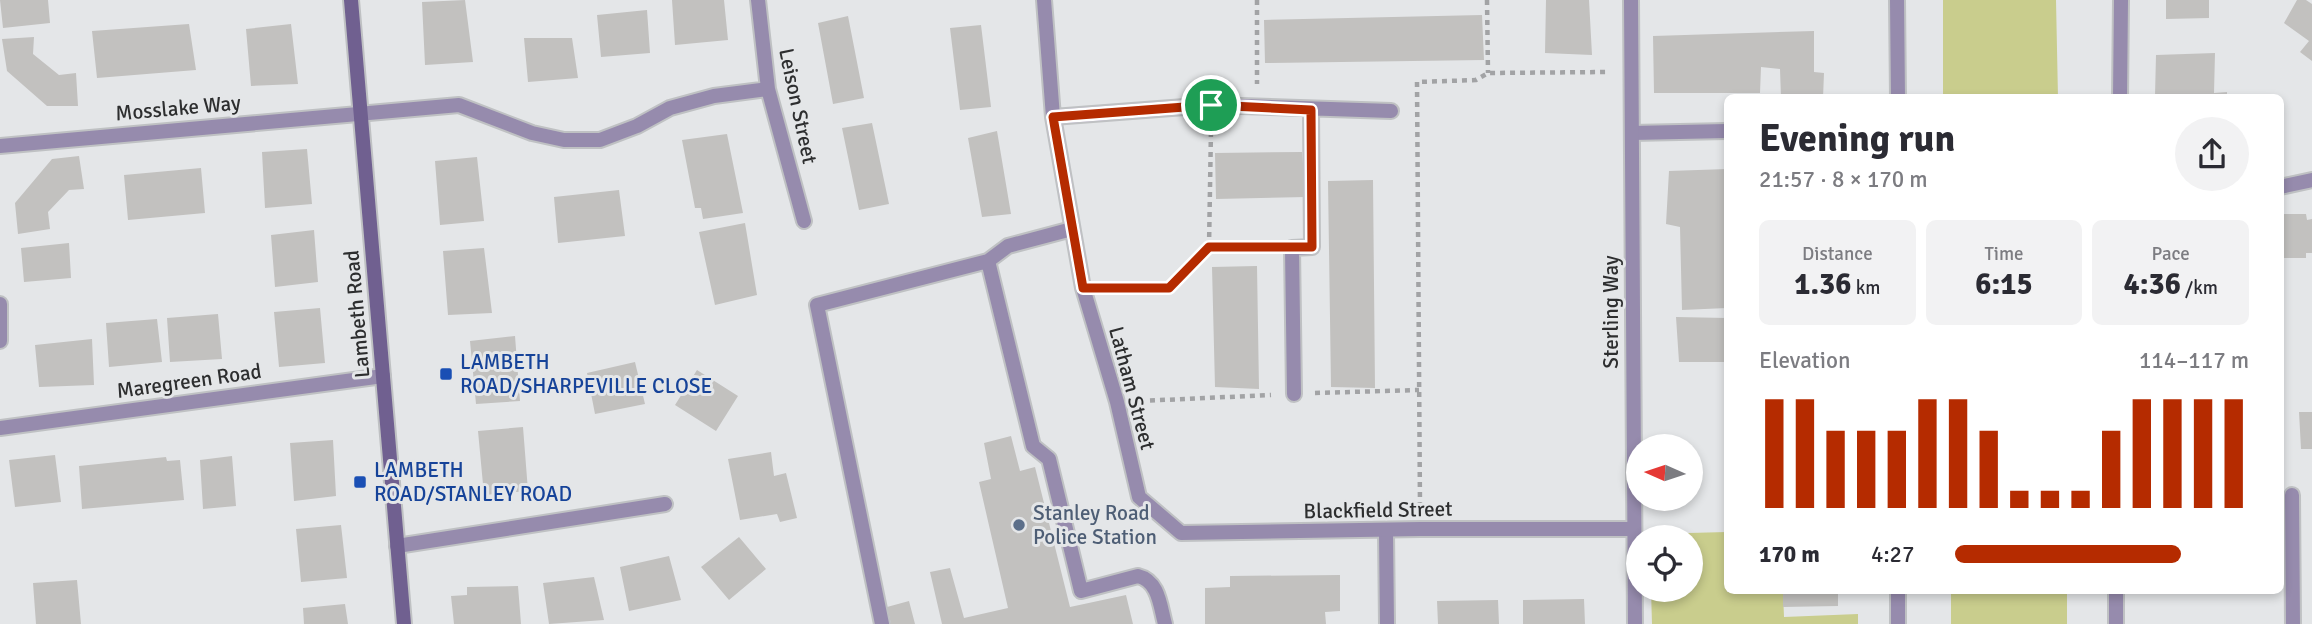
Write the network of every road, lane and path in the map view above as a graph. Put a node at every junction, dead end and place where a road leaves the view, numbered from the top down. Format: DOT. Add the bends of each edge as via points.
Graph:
graph roads {
  1 [pos="351,0"];
  2 [pos="758,0"];
  3 [pos="1044,0"];
  4 [pos="1257,0"];
  5 [pos="1488,0"];
  6 [pos="1631,0"];
  7 [pos="1897,0"];
  8 [pos="2121,0"];
  9 [pos="1632,72"];
  10 [pos="1488,73"];
  11 [pos="768,89"];
  12 [pos="1898,94"];
  13 [pos="2120,94"];
  14 [pos="1211,105"];
  15 [pos="1257,106"];
  16 [pos="1311,110"];
  17 [pos="1391,111"];
  18 [pos="361,112"];
  19 [pos="1053,117"];
  20 [pos="1724,131"];
  21 [pos="1632,133"];
  22 [pos="0,146"];
  23 [pos="2312,180"];
  24 [pos="2284,186"];
  25 [pos="804,221"];
  26 [pos="1072,229"];
  27 [pos="1209,247"];
  28 [pos="1292,248"];
  29 [pos="988,261"];
  30 [pos="1083,288"];
  31 [pos="0,304"];
  32 [pos="0,341"];
  33 [pos="383,376"];
  34 [pos="1294,394"];
  35 [pos="0,428"];
  36 [pos="2292,495"];
  37 [pos="1139,497"];
  38 [pos="665,504"];
  39 [pos="1632,525"];
  40 [pos="1420,529"];
  41 [pos="1626,529"];
  42 [pos="1386,532"];
  43 [pos="397,546"];
  44 [pos="1898,594"];
  45 [pos="2116,594"];
  46 [pos="1634,602"];
  47 [pos="881,622"];
  48 [pos="404,624"];
  49 [pos="865,624"];
  50 [pos="1166,624"];
  51 [pos="1387,624"];
  52 [pos="1635,624"];
  53 [pos="1898,624"];
  54 [pos="2116,624"];
  55 [pos="2293,624"];
  1 -- 18 [label="street, Lambeth Road"];
  2 -- 11 [label="street, Leison Street"];
  3 -- 19 [label="street, Latham Street"];
  4 -- 15 [label="path"];
  5 -- 10 [label="path"];
  6 -- 9 [label="street, Sterling Way"];
  7 -- 12 [label="street"];
  8 -- 13 [label="street"];
  9 -- 10 [label="path"];
  9 -- 21 [label="street, Sterling Way"];
  10 -- 40 [label="path" via="1476,80 1418,82"];
  11 -- 18 [label="street, Mosslake Way" via="713,96 670,108 600,140 564,140 532,133 459,105"];
  11 -- 25 [label="street, Leison Street"];
  14 -- 15 [label="street"];
  14 -- 19 [label="street"];
  14 -- 27 [label="path"];
  15 -- 16 [label="street"];
  16 -- 17 [label="street"];
  16 -- 28 [label="street" via="1312,247"];
  18 -- 22 [label="street, Mosslake Way"];
  18 -- 33 [label="street, Lambeth Road"];
  19 -- 26 [label="street, Latham Street"];
  20 -- 21 [label="street"];
  21 -- 39 [label="street, Sterling Way"];
  23 -- 24 [label="street"];
  26 -- 29 [label="street" via="1008,246"];
  26 -- 30 [label="street, Latham Street"];
  27 -- 28 [label="path"];
  27 -- 30 [label="path" via="1169,288"];
  28 -- 34 [label="street"];
  29 -- 47 [label="street" via="817,304"];
  29 -- 50 [label="street" via="1033,446 1049,459 1082,591 1138,576 1147,578 1154,584"];
  30 -- 37 [label="street, Latham Street"];
  31 -- 32 [label="street"];
  33 -- 35 [label="street, Maregreen Road"];
  33 -- 43 [label="street, Lambeth Road"];
  36 -- 55 [label="street"];
  37 -- 42 [label="street, Blackfield Street" via="1181,533"];
  38 -- 43 [label="street"];
  40 -- 41 [label="street, Blackfield Street"];
  40 -- 42 [label="street, Blackfield Street"];
  42 -- 51 [label="street"];
  43 -- 48 [label="street, Lambeth Road"];
  44 -- 53 [label="street"];
  45 -- 54 [label="street"];
  46 -- 52 [label="street, Sterling Way"];
  47 -- 49 [label="street"];
}
